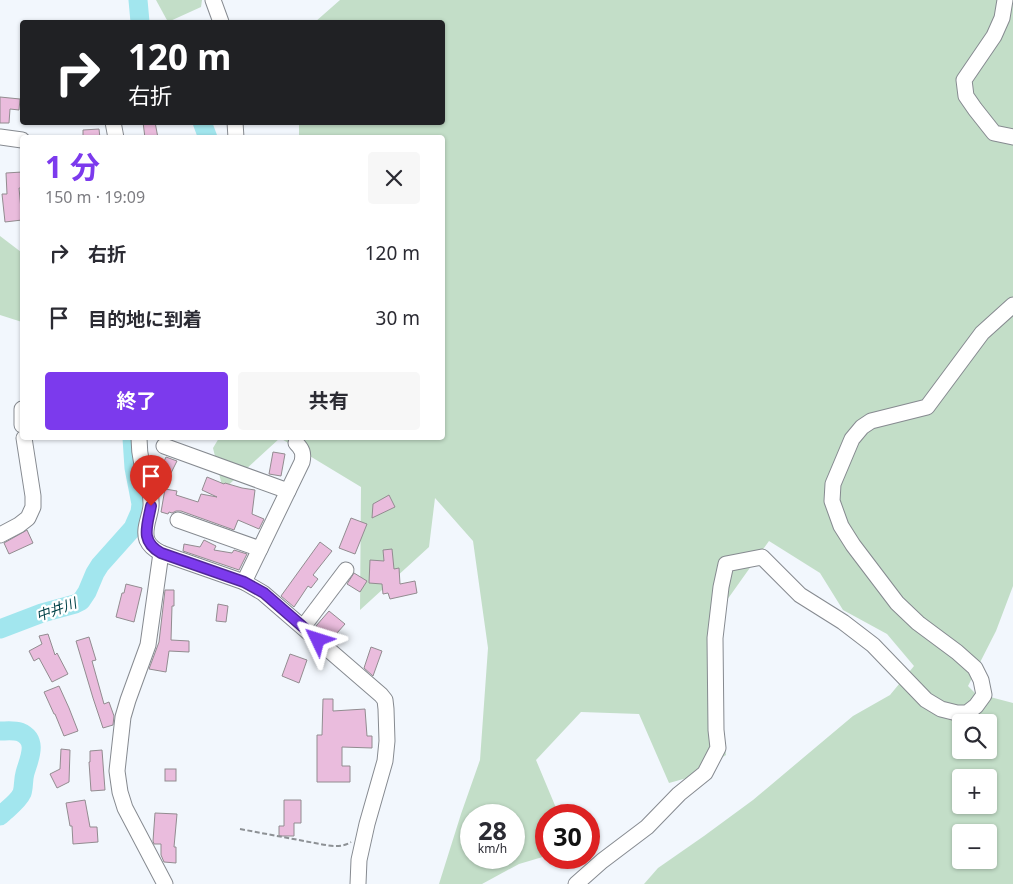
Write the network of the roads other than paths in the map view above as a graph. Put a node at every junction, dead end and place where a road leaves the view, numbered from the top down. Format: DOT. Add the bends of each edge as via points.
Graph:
graph roads {
  1 [pos="213,0"];
  2 [pos="1005,0"];
  3 [pos="220,20"];
  4 [pos="0,137"];
  5 [pos="1013,137"];
  6 [pos="20,140"];
  7 [pos="1013,304"];
  8 [pos="24,440"];
  9 [pos="139,440"];
  10 [pos="296,443"];
  11 [pos="164,446"];
  12 [pos="288,491"];
  13 [pos="178,520"];
  14 [pos="0,535"];
  15 [pos="260,549"];
  16 [pos="161,553"];
  17 [pos="346,570"];
  18 [pos="244,582"];
  19 [pos="303,627"];
  20 [pos="165,884"];
  21 [pos="358,884"];
  22 [pos="576,884"];
  1 -- 3 [label="street"];
  2 -- 5 [label="street" via="994,36 964,80 966,96 994,133"];
  4 -- 6 [label="street"];
  7 -- 22 [label="street" via="982,333 927,407 871,421 862,427 852,439 833,484 832,501 841,526 853,545 918,623 975,668 984,695 976,706 967,713 957,713 926,700 873,646 800,595 762,557 726,564 715,638 718,748 705,772 647,827"];
  8 -- 14 [label="street" via="33,507 19,526"];
  9 -- 16 [label="street" via="142,465 151,493 145,532 152,548"];
  10 -- 12 [label="street" via="304,455"];
  11 -- 12 [label="street"];
  12 -- 15 [label="street"];
  13 -- 15 [label="street"];
  15 -- 18 [label="street"];
  16 -- 18 [label="street"];
  16 -- 20 [label="street" via="148,645 123,717 117,771 125,808"];
  17 -- 19 [label="street"];
  18 -- 19 [label="street" via="264,593"];
  19 -- 21 [label="street" via="385,700 385,761 359,860"];
}
